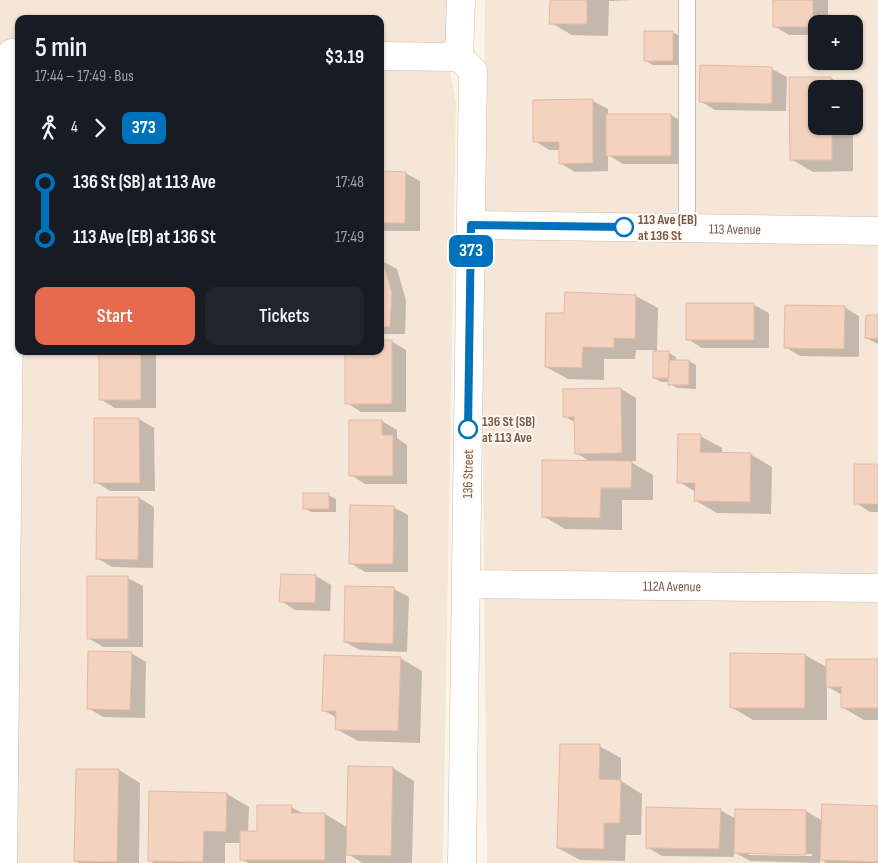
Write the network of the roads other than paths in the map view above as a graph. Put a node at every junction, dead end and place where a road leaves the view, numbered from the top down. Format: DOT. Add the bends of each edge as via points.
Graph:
graph roads {
  1 [pos="461,0"];
  2 [pos="687,0"];
  3 [pos="10,53"];
  4 [pos="384,56"];
  5 [pos="459,57"];
  6 [pos="471,225"];
  7 [pos="687,228"];
  8 [pos="878,231"];
  9 [pos="466,584"];
  10 [pos="878,588"];
  11 [pos="2,863"];
  12 [pos="462,863"];
  1 -- 5 [label="street"];
  2 -- 7 [label="lane"];
  3 -- 11 [label="street"];
  4 -- 5 [label="street"];
  5 -- 6 [label="street, 136 Street" via="473,72"];
  6 -- 7 [label="street, 113 Avenue"];
  6 -- 9 [label="street, 136 Street"];
  7 -- 8 [label="street, 113 Avenue"];
  9 -- 10 [label="street, 112A Avenue"];
  9 -- 12 [label="street, 136 Street"];
}
